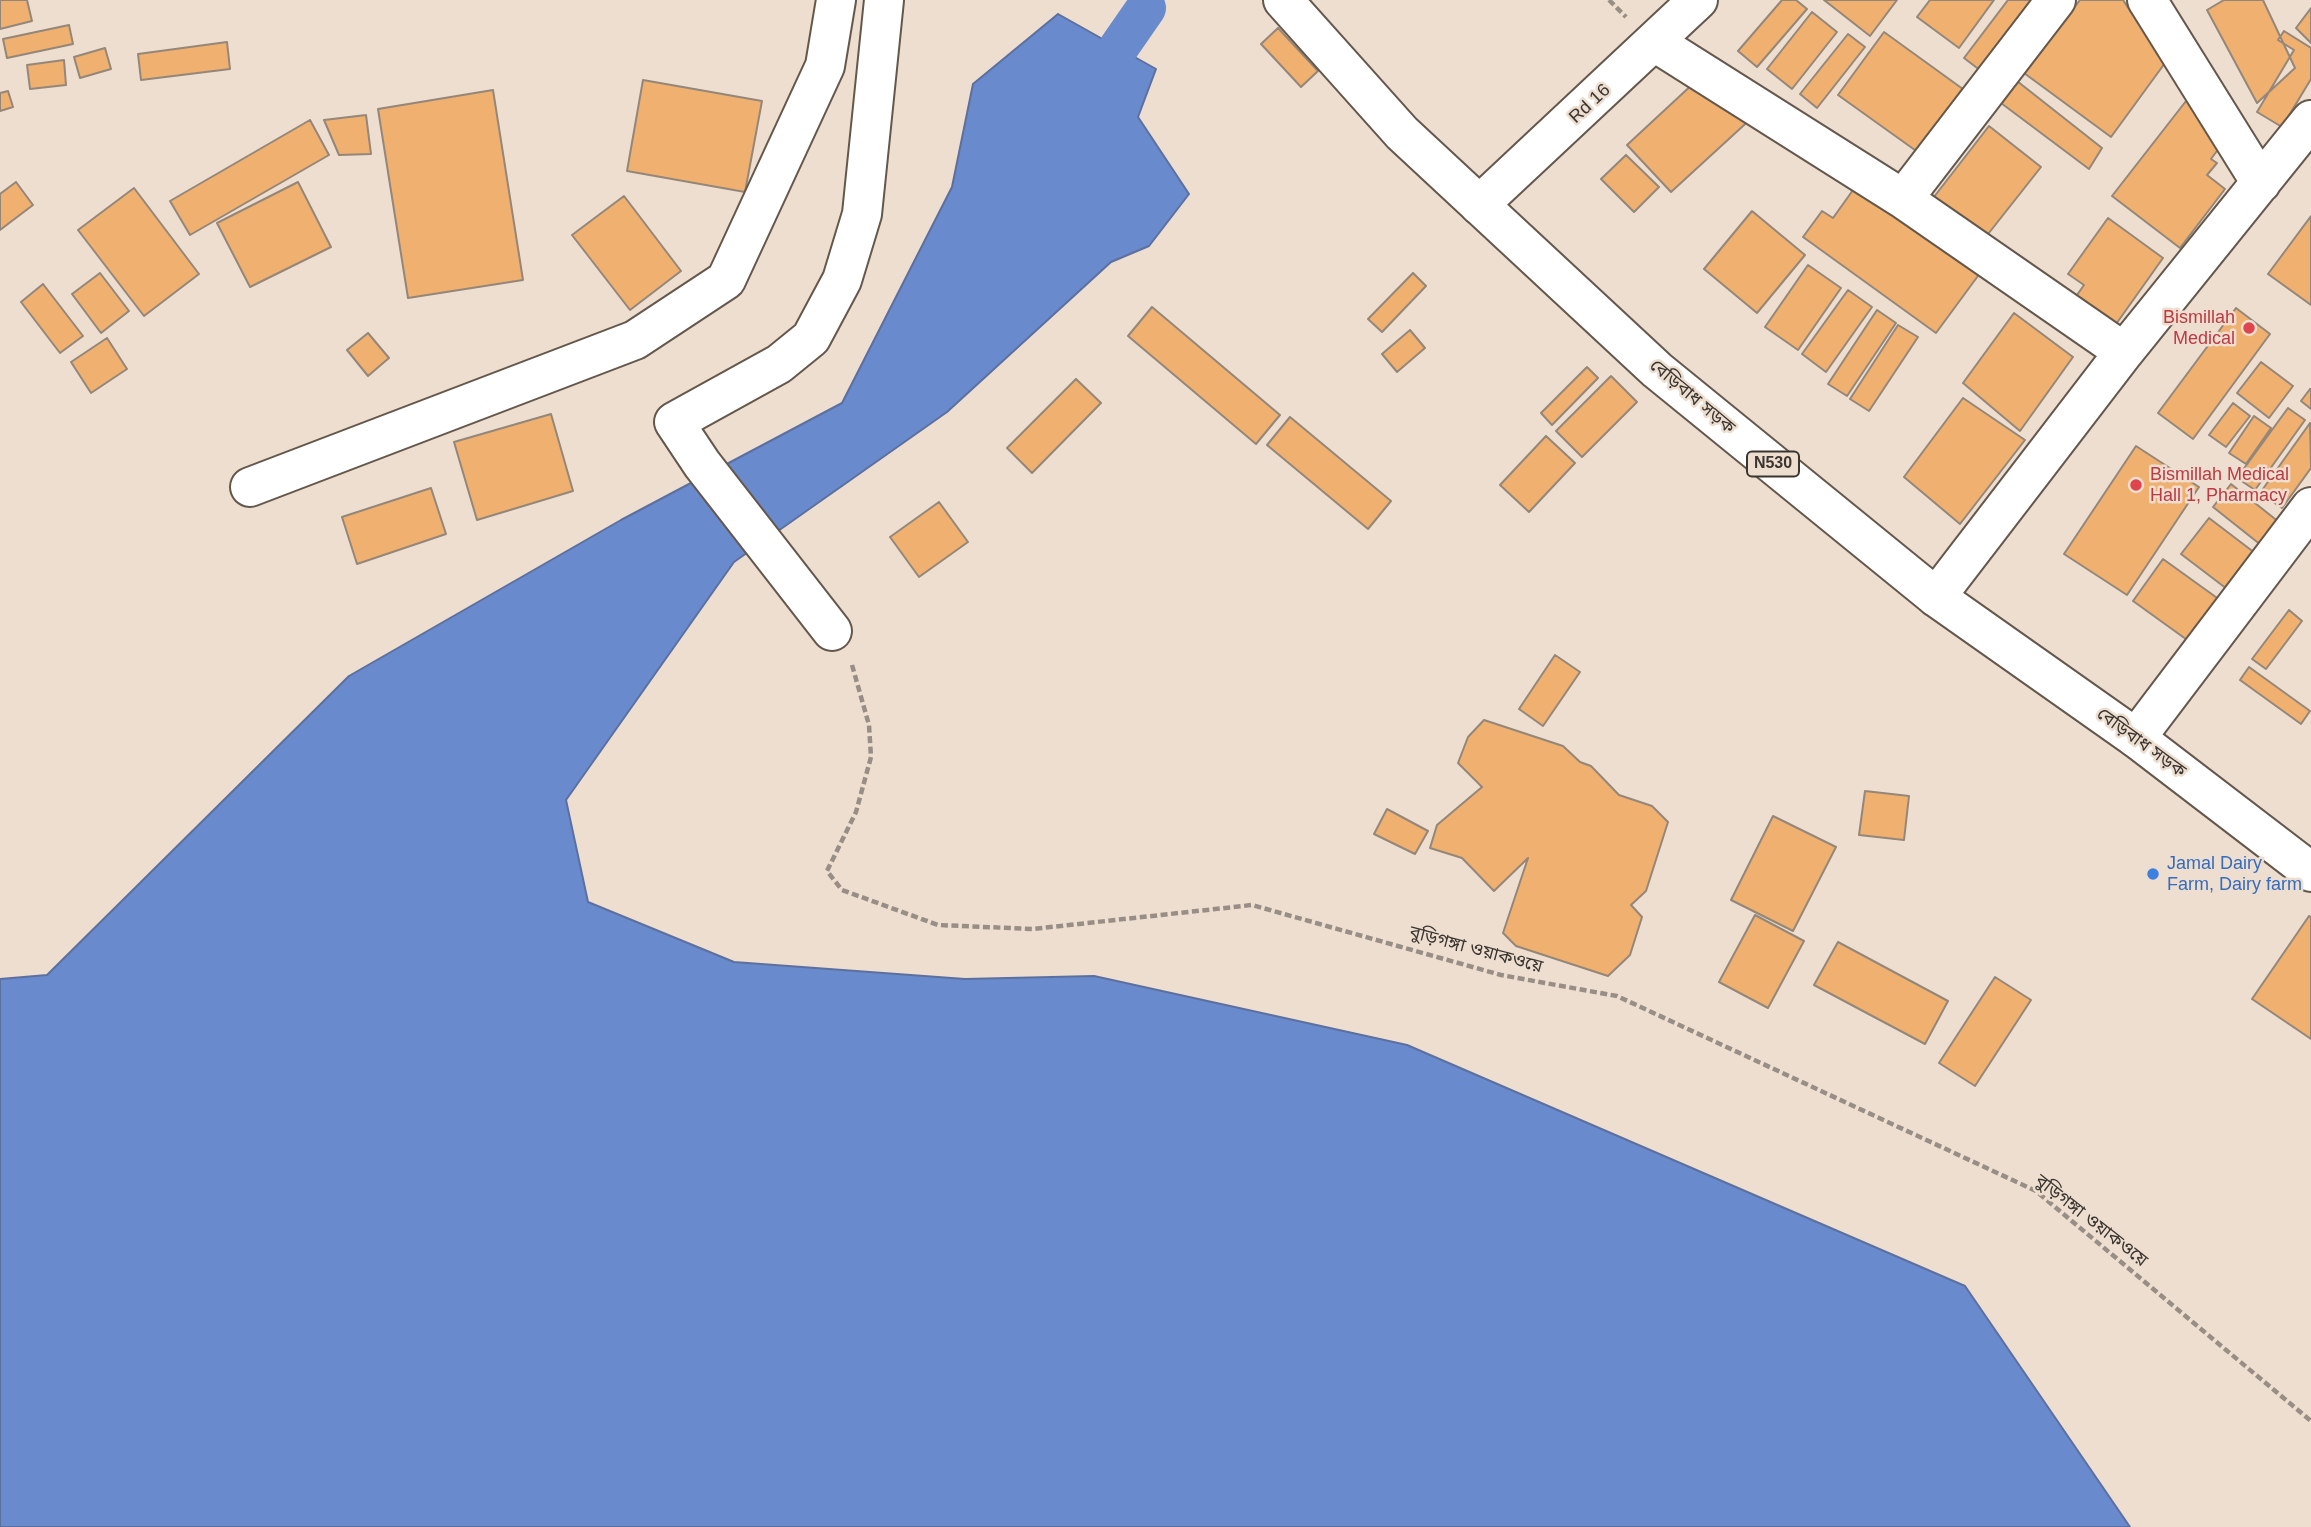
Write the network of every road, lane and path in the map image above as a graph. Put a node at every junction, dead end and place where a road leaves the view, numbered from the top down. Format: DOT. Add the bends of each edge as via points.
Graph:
graph roads {
  1 [pos="836,0"];
  2 [pos="884,0"];
  3 [pos="1283,0"];
  4 [pos="1698,0"];
  5 [pos="2056,0"];
  6 [pos="2147,0"];
  7 [pos="1656,43"];
  8 [pos="2308,132"];
  9 [pos="2261,183"];
  10 [pos="1903,199"];
  11 [pos="1479,205"];
  12 [pos="2124,352"];
  13 [pos="250,487"];
  14 [pos="2311,508"];
  15 [pos="1936,597"];
  16 [pos="832,631"];
  17 [pos="2136,738"];
  18 [pos="2311,872"];
  19 [pos="2311,1421"];
  1 -- 13 [label="main road" via="825,66 726,280 635,340"];
  2 -- 16 [label="main road" via="862,214 842,280 811,338 779,364 674,422"];
  3 -- 11 [label="main road, বেড়িবাধ সড়ক / N530" via="1402,133"];
  4 -- 7 [label="main road, Rd 16"];
  5 -- 10 [label="main road"];
  6 -- 9 [label="main road"];
  7 -- 10 [label="main road"];
  7 -- 11 [label="main road, Rd 16"];
  8 -- 9 [label="main road"];
  9 -- 12 [label="main road"];
  10 -- 12 [label="main road"];
  11 -- 15 [label="main road, বেড়িবাধ সড়ক / N530" via="1657,370"];
  12 -- 15 [label="main road"];
  14 -- 17 [label="main road"];
  15 -- 17 [label="main road, বেড়িবাধ সড়ক / N530"];
  16 -- 19 [label="path, বুড়িগঙ্গা ওয়াকওয়ে" via="855,672 869,724 871,757 856,812 827,871 842,890 938,925 1033,929 1252,905 1501,975 1617,996 2036,1191"];
  17 -- 18 [label="main road, বেড়িবাধ সড়ক / N530"];
}
